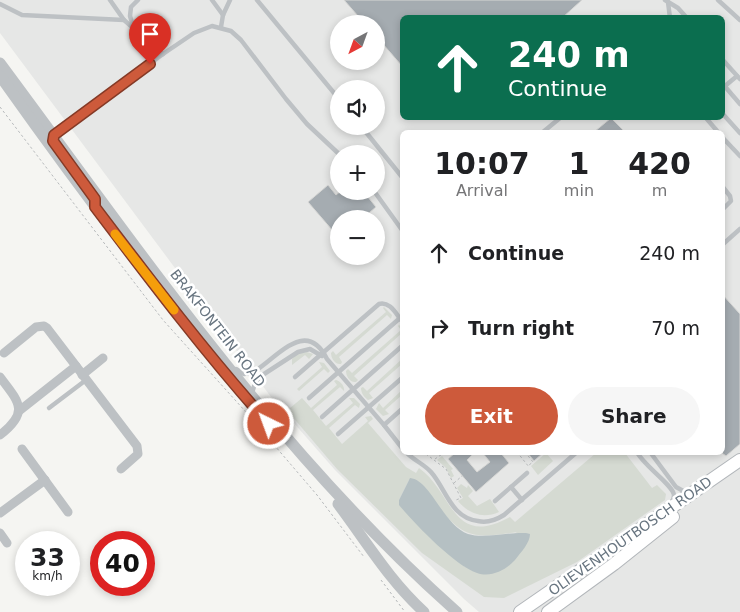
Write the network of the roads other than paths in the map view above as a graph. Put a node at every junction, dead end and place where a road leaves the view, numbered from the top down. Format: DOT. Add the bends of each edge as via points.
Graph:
graph roads {
  1 [pos="110,0"];
  2 [pos="138,0"];
  3 [pos="212,0"];
  4 [pos="230,0"];
  5 [pos="257,0"];
  6 [pos="718,0"];
  7 [pos="666,1"];
  8 [pos="0,4"];
  9 [pos="222,15"];
  10 [pos="669,15"];
  11 [pos="685,15"];
  12 [pos="124,20"];
  13 [pos="740,20"];
  14 [pos="133,26"];
  15 [pos="221,27"];
  16 [pos="163,54"];
  17 [pos="725,62"];
  18 [pos="0,63"];
  19 [pos="0,76"];
  20 [pos="739,78"];
  21 [pos="725,84"];
  22 [pos="725,85"];
  23 [pos="330,88"];
  24 [pos="740,104"];
  25 [pos="725,116"];
  26 [pos="558,120"];
  27 [pos="708,120"];
  28 [pos="546,130"];
  29 [pos="716,130"];
  30 [pos="740,133"];
  31 [pos="54,135"];
  32 [pos="368,135"];
  33 [pos="725,140"];
  34 [pos="330,145"];
  35 [pos="740,156"];
  36 [pos="400,175"];
  37 [pos="725,190"];
  38 [pos="380,200"];
  39 [pos="726,206"];
  40 [pos="95,207"];
  41 [pos="400,227"];
  42 [pos="740,229"];
  43 [pos="725,242"];
  44 [pos="400,319"];
  45 [pos="400,321"];
  46 [pos="400,348"];
  47 [pos="217,352"];
  48 [pos="4,353"];
  49 [pos="322,354"];
  50 [pos="103,358"];
  51 [pos="76,366"];
  52 [pos="337,372"];
  53 [pos="0,377"];
  54 [pos="84,377"];
  55 [pos="295,378"];
  56 [pos="400,380"];
  57 [pos="353,390"];
  58 [pos="252,395"];
  59 [pos="309,398"];
  60 [pos="369,407"];
  61 [pos="49,408"];
  62 [pos="19,411"];
  63 [pos="400,411"];
  64 [pos="322,417"];
  65 [pos="384,425"];
  66 [pos="338,434"];
  67 [pos="0,435"];
  68 [pos="400,445"];
  69 [pos="22,449"];
  70 [pos="410,455"];
  71 [pos="574,455"];
  72 [pos="639,455"];
  73 [pos="652,455"];
  74 [pos="740,460"];
  75 [pos="740,468"];
  76 [pos="121,469"];
  77 [pos="527,473"];
  78 [pos="45,480"];
  79 [pos="511,487"];
  80 [pos="695,492"];
  81 [pos="522,500"];
  82 [pos="495,501"];
  83 [pos="68,512"];
  84 [pos="0,513"];
  85 [pos="663,514"];
  86 [pos="0,533"];
  87 [pos="7,543"];
  88 [pos="424,612"];
  89 [pos="457,612"];
  90 [pos="520,612"];
  91 [pos="548,612"];
  1 -- 12 [label="lane"];
  2 -- 14 [label="lane" via="131,6"];
  3 -- 9 [label="lane"];
  4 -- 9 [label="lane"];
  5 -- 23 [label="lane"];
  6 -- 13 [label="lane"];
  7 -- 10 [label="lane"];
  7 -- 11 [label="lane"];
  8 -- 12 [label="lane" via="22,15"];
  9 -- 15 [label="lane"];
  12 -- 14 [label="lane"];
  14 -- 16 [label="lane"];
  15 -- 16 [label="lane" via="203,28"];
  15 -- 34 [label="lane" via="241,40 286,99"];
  16 -- 31 [label="lane"];
  17 -- 20 [label="lane"];
  18 -- 31 [label="street, BRAKFONTEIN ROAD"];
  19 -- 40 [label="street, BRAKFONTEIN ROAD"];
  20 -- 21 [label="lane"];
  22 -- 24 [label="lane"];
  25 -- 30 [label="lane"];
  26 -- 28 [label="lane"];
  27 -- 29 [label="lane"];
  31 -- 40 [label="street" via="54,144 95,199"];
  31 -- 47 [label="street, BRAKFONTEIN ROAD"];
  32 -- 36 [label="lane"];
  33 -- 35 [label="lane"];
  37 -- 39 [label="lane" via="731,201"];
  38 -- 41 [label="lane"];
  40 -- 88 [label="street, BRAKFONTEIN ROAD" via="247,400 328,490 385,570"];
  42 -- 43 [label="lane"];
  44 -- 49 [label="lane" via="388,304 382,303"];
  45 -- 52 [label="lane"];
  46 -- 57 [label="lane"];
  47 -- 49 [label="lane" via="240,372 248,374 299,340 316,344"];
  47 -- 58 [label="street, BRAKFONTEIN ROAD"];
  48 -- 51 [label="street" via="36,327 44,326"];
  49 -- 52 [label="lane"];
  49 -- 55 [label="lane"];
  49 -- 58 [label="lane" via="310,350 298,352 261,376"];
  50 -- 54 [label="street"];
  51 -- 54 [label="street"];
  51 -- 62 [label="street"];
  52 -- 57 [label="lane"];
  52 -- 59 [label="lane"];
  53 -- 62 [label="street" via="17,400"];
  54 -- 61 [label="lane"];
  54 -- 76 [label="street" via="138,450"];
  56 -- 60 [label="lane"];
  57 -- 60 [label="lane"];
  57 -- 64 [label="lane"];
  58 -- 89 [label="street, BRAKFONTEIN ROAD" via="350,508"];
  60 -- 65 [label="lane"];
  60 -- 66 [label="lane"];
  62 -- 67 [label="street" via="13,424"];
  63 -- 65 [label="lane"];
  65 -- 68 [label="lane"];
  69 -- 78 [label="street"];
  70 -- 81 [label="lane" via="430,471 456,510 468,519 483,522 498,518"];
  71 -- 81 [label="lane"];
  72 -- 85 [label="lane" via="673,492 672,502"];
  73 -- 80 [label="lane" via="676,487 683,493"];
  74 -- 80 [label="main road, OLIEVENHOUTBOSCH ROAD"];
  75 -- 91 [label="main road, OLIEVENHOUTBOSCH ROAD"];
  77 -- 79 [label="lane"];
  78 -- 83 [label="street"];
  78 -- 84 [label="street"];
  79 -- 81 [label="lane"];
  79 -- 82 [label="lane"];
  80 -- 85 [label="main road, OLIEVENHOUTBOSCH ROAD"];
  85 -- 90 [label="main road, OLIEVENHOUTBOSCH ROAD"];
  86 -- 87 [label="street"];
}
